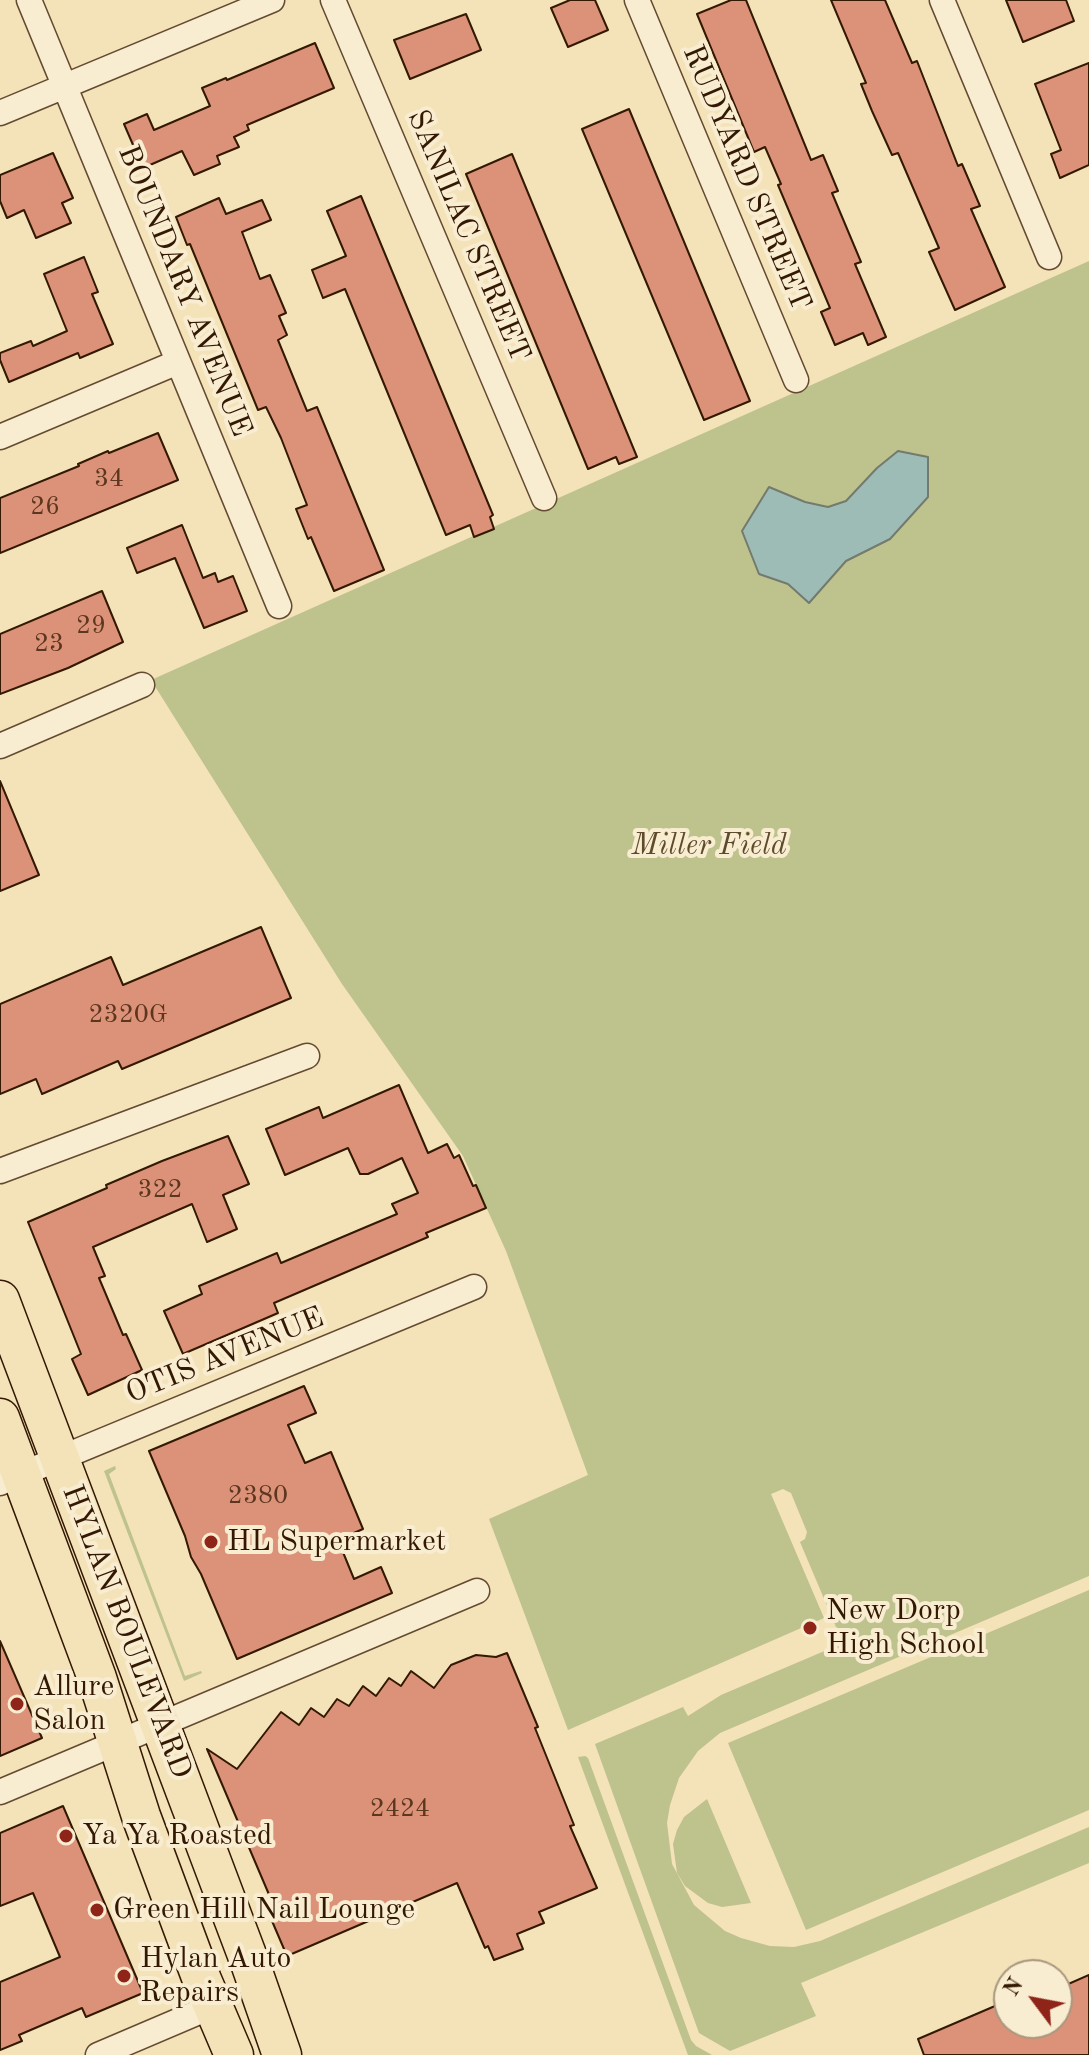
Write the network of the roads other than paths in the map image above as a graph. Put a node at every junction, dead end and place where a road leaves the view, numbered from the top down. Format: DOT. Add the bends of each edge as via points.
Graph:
graph roads {
  1 [pos="29,0"];
  2 [pos="272,0"];
  3 [pos="333,0"];
  4 [pos="637,0"];
  5 [pos="942,0"];
  6 [pos="65,86"];
  7 [pos="0,113"];
  8 [pos="1049,257"];
  9 [pos="178,362"];
  10 [pos="796,380"];
  11 [pos="0,437"];
  12 [pos="544,498"];
  13 [pos="279,606"];
  14 [pos="142,685"];
  15 [pos="0,746"];
  16 [pos="307,1056"];
  17 [pos="0,1171"];
  18 [pos="474,1287"];
  19 [pos="0,1300"];
  20 [pos="0,1418"];
  21 [pos="60,1458"];
  22 [pos="10,1479"];
  23 [pos="477,1591"];
  24 [pos="160,1724"];
  25 [pos="118,1742"];
  26 [pos="0,1792"];
  27 [pos="257,1987"];
  28 [pos="213,2006"];
  29 [pos="98,2055"];
  30 [pos="234,2055"];
  31 [pos="282,2055"];
  1 -- 6 [label="street, BOUNDARY AVENUE"];
  2 -- 6 [label="street"];
  3 -- 12 [label="street, SANILAC STREET"];
  4 -- 10 [label="street, RUDYARD STREET"];
  5 -- 8 [label="street"];
  6 -- 7 [label="street"];
  6 -- 9 [label="street, BOUNDARY AVENUE"];
  9 -- 11 [label="street"];
  9 -- 13 [label="street, BOUNDARY AVENUE"];
  14 -- 15 [label="street"];
  16 -- 17 [label="street"];
  18 -- 21 [label="street, OTIS AVENUE"];
  19 -- 21 [label="main road, HYLAN BOULEVARD"];
  20 -- 22 [label="main road, HYLAN BOULEVARD"];
  21 -- 22 [label="street, OTIS AVENUE"];
  21 -- 24 [label="main road, HYLAN BOULEVARD"];
  22 -- 25 [label="main road, HYLAN BOULEVARD" via="97,1678"];
  23 -- 24 [label="street"];
  24 -- 25 [label="street"];
  24 -- 27 [label="main road, HYLAN BOULEVARD"];
  25 -- 26 [label="street"];
  25 -- 28 [label="main road, HYLAN BOULEVARD"];
  27 -- 28 [label="main road"];
  27 -- 31 [label="main road, HYLAN BOULEVARD"];
  28 -- 29 [label="street"];
  28 -- 30 [label="main road, HYLAN BOULEVARD"];
}
